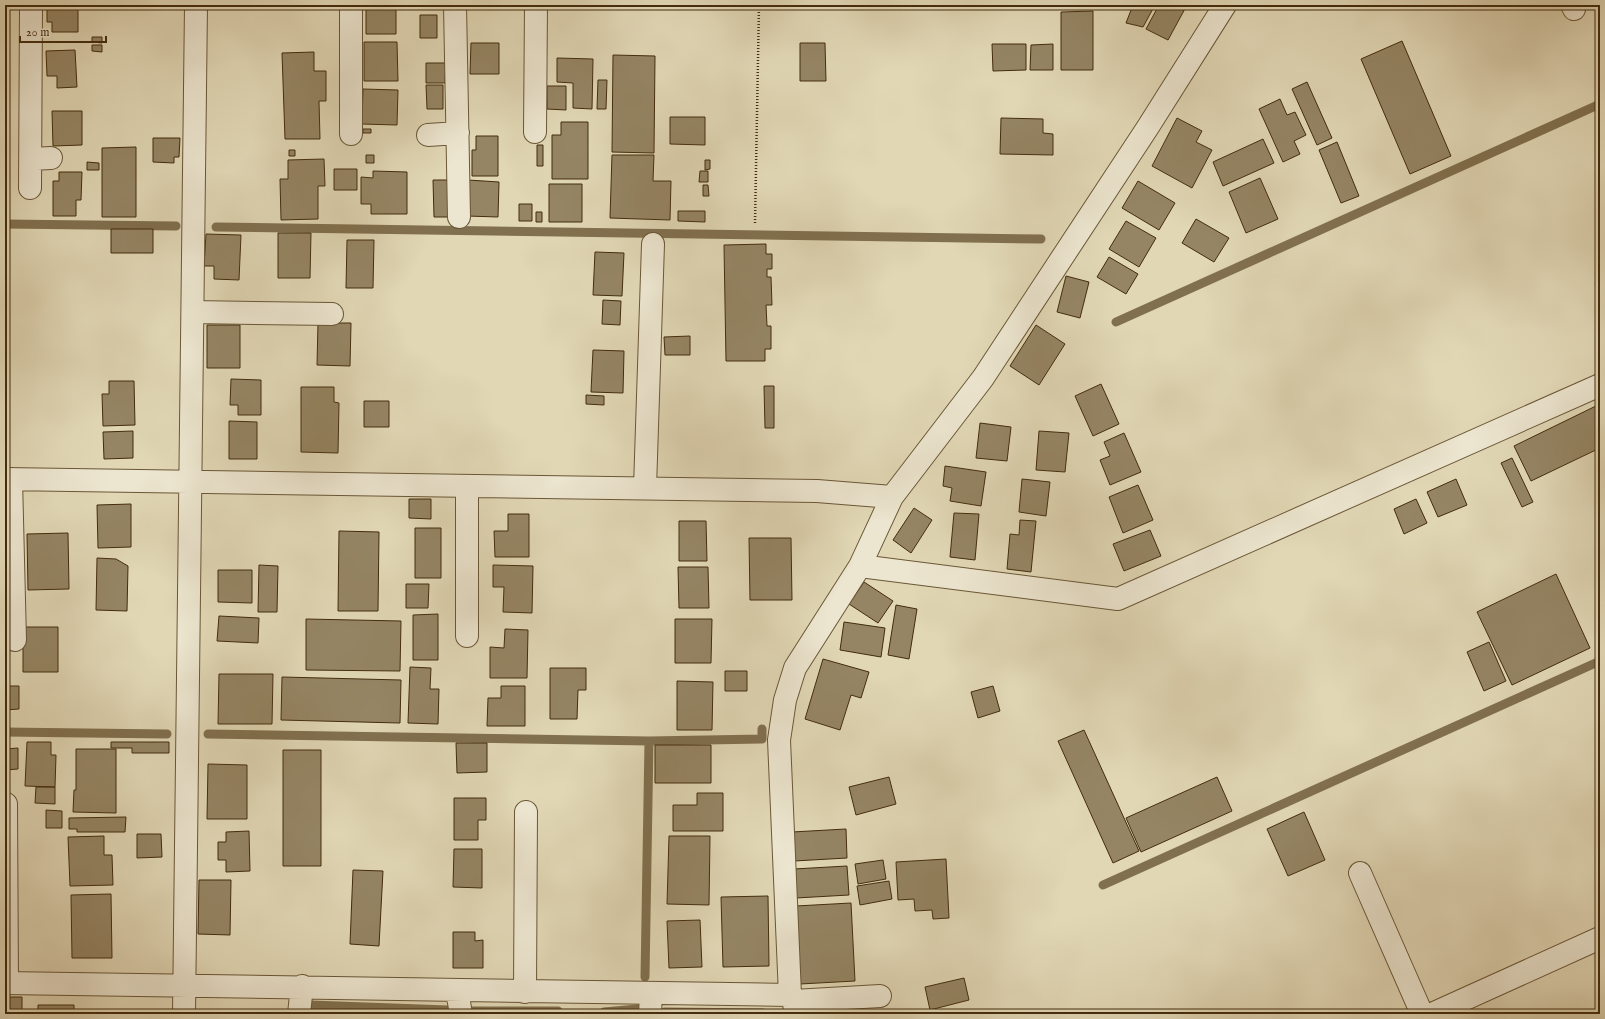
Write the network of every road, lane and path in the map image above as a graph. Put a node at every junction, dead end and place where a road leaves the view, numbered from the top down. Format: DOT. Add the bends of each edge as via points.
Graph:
graph roads {
  1 [pos="31,5"];
  2 [pos="196,5"];
  3 [pos="351,5"];
  4 [pos="456,5"];
  5 [pos="536,5"];
  6 [pos="759,5"];
  7 [pos="1225,5"];
  8 [pos="534,132"];
  9 [pos="458,133"];
  10 [pos="351,134"];
  11 [pos="428,135"];
  12 [pos="30,188"];
  13 [pos="459,217"];
  14 [pos="755,223"];
  15 [pos="653,244"];
  16 [pos="193,312"];
  17 [pos="332,314"];
  18 [pos="1600,385"];
  19 [pos="8,479"];
  20 [pos="191,481"];
  21 [pos="467,486"];
  22 [pos="645,488"];
  23 [pos="892,497"];
  24 [pos="860,566"];
  25 [pos="466,636"];
  26 [pos="15,640"];
  27 [pos="6,804"];
  28 [pos="526,812"];
  29 [pos="1360,873"];
  30 [pos="1600,938"];
  31 [pos="6,983"];
  32 [pos="184,985"];
  33 [pos="302,986"];
  34 [pos="458,991"];
  35 [pos="525,992"];
  36 [pos="880,996"];
  37 [pos="793,1003"];
  38 [pos="651,1004"];
  39 [pos="184,1014"];
  40 [pos="299,1014"];
  41 [pos="460,1014"];
  42 [pos="1422,1014"];
  43 [pos="1432,1014"];
  1 -- 12 [label="street" via="41,159"];
  2 -- 16 [label="street"];
  3 -- 10 [label="street"];
  4 -- 9 [label="street"];
  5 -- 8 [label="street"];
  6 -- 14 [label="path"];
  7 -- 23 [label="street" via="983,378"];
  9 -- 11 [label="street"];
  9 -- 13 [label="street"];
  15 -- 22 [label="street"];
  16 -- 17 [label="street"];
  16 -- 20 [label="street"];
  18 -- 24 [label="street" via="1118,599"];
  19 -- 20 [label="street"];
  19 -- 26 [label="street"];
  20 -- 21 [label="street"];
  20 -- 32 [label="street"];
  21 -- 22 [label="street"];
  21 -- 25 [label="street"];
  22 -- 23 [label="street" via="816,491"];
  23 -- 24 [label="street"];
  24 -- 37 [label="street" via="795,668 784,700 779,740"];
  27 -- 31 [label="street"];
  28 -- 35 [label="street"];
  29 -- 42 [label="street"];
  30 -- 43 [label="street"];
  31 -- 32 [label="street"];
  32 -- 33 [label="street"];
  32 -- 39 [label="street"];
  33 -- 34 [label="street"];
  33 -- 40 [label="street"];
  34 -- 35 [label="street"];
  34 -- 41 [label="street"];
  35 -- 38 [label="street"];
  36 -- 37 [label="street"];
  37 -- 38 [label="street"];
}
